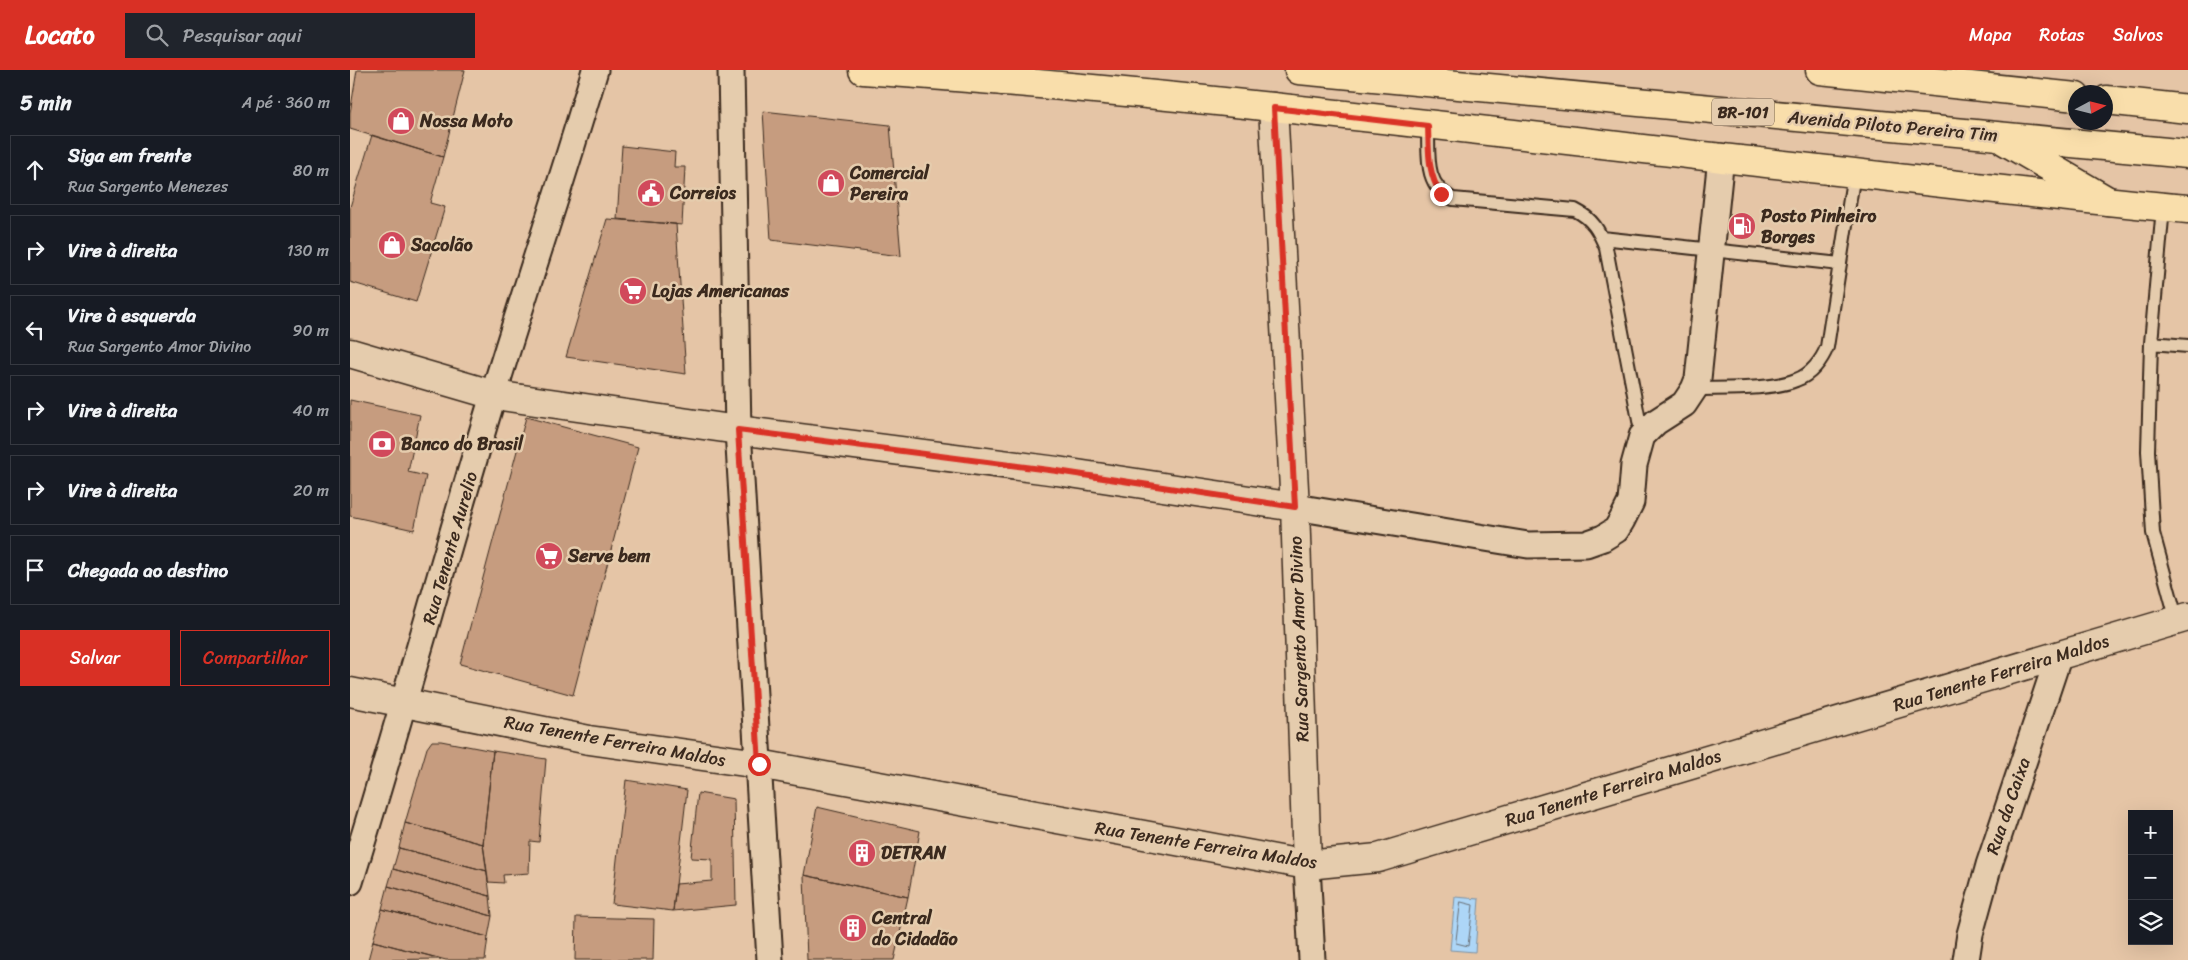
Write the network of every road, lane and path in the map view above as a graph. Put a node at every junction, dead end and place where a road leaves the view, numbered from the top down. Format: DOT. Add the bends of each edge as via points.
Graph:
graph roads {
  1 [pos="595,70"];
  2 [pos="731,70"];
  3 [pos="863,70"];
  4 [pos="966,70"];
  5 [pos="1299,70"];
  6 [pos="1820,70"];
  7 [pos="1003,81"];
  8 [pos="2068,96"];
  9 [pos="2113,101"];
  10 [pos="1274,108"];
  11 [pos="2188,109"];
  12 [pos="1428,126"];
  13 [pos="1997,136"];
  14 [pos="2188,154"];
  15 [pos="1720,157"];
  16 [pos="1854,173"];
  17 [pos="2108,201"];
  18 [pos="2175,208"];
  19 [pos="1602,238"];
  20 [pos="1712,250"];
  21 [pos="1840,264"];
  22 [pos="2151,343"];
  23 [pos="2188,346"];
  24 [pos="350,353"];
  25 [pos="1694,390"];
  26 [pos="494,395"];
  27 [pos="738,430"];
  28 [pos="1642,436"];
  29 [pos="1295,507"];
  30 [pos="2182,619"];
  31 [pos="2059,655"];
  32 [pos="350,692"];
  33 [pos="406,702"];
  34 [pos="759,764"];
  35 [pos="1307,865"];
  36 [pos="350,882"];
  37 [pos="770,960"];
  38 [pos="1312,960"];
  39 [pos="1966,960"];
  1 -- 26 [label="street, Rua Tenente Aurelio" via="554,211"];
  2 -- 27 [label="street"];
  3 -- 7 [label="main road"];
  4 -- 7 [label="main road"];
  5 -- 13 [label="main road, Avenida Piloto Pereira Tim / BR-101"];
  6 -- 8 [label="main road"];
  7 -- 10 [label="main road"];
  9 -- 11 [label="main road"];
  10 -- 12 [label="main road"];
  10 -- 29 [label="street, Rua Sargento Amor Divino"];
  12 -- 15 [label="main road"];
  12 -- 19 [label="lane" via="1430,170 1441,194 1452,199 1575,210 1597,227"];
  13 -- 14 [label="main road, Avenida Piloto Pereira Tim / BR-101"];
  13 -- 17 [label="main road"];
  15 -- 16 [label="main road"];
  15 -- 20 [label="street"];
  16 -- 17 [label="main road"];
  16 -- 21 [label="lane"];
  17 -- 18 [label="main road"];
  18 -- 22 [label="lane"];
  19 -- 20 [label="lane"];
  19 -- 28 [label="lane"];
  20 -- 21 [label="lane"];
  20 -- 25 [label="street" via="1702,353"];
  21 -- 25 [label="lane" via="1827,347 1821,362 1797,380 1767,386"];
  22 -- 23 [label="lane"];
  22 -- 30 [label="lane" via="2148,451 2153,532"];
  24 -- 26 [label="street"];
  25 -- 28 [label="street" via="1684,404 1656,422"];
  26 -- 27 [label="street"];
  26 -- 33 [label="street, Rua Tenente Aurelio"];
  27 -- 29 [label="street" via="1057,471"];
  27 -- 34 [label="street"];
  28 -- 29 [label="street" via="1634,465 1631,502 1616,530 1586,544 1528,544"];
  29 -- 35 [label="street, Rua Sargento Amor Divino"];
  30 -- 31 [label="street, Rua Tenente Ferreira Maldos"];
  31 -- 35 [label="street, Rua Tenente Ferreira Maldos" via="1378,858"];
  31 -- 39 [label="street, Rua da Caixa" via="1989,865"];
  32 -- 33 [label="street, Rua Tenente Ferreira Maldos"];
  33 -- 34 [label="street, Rua Tenente Ferreira Maldos" via="589,740"];
  33 -- 36 [label="street, Rua Tenente Aurelio"];
  34 -- 35 [label="street, Rua Tenente Ferreira Maldos"];
  34 -- 37 [label="street"];
  35 -- 38 [label="street, Rua Sargento Amor Divino"];
}
